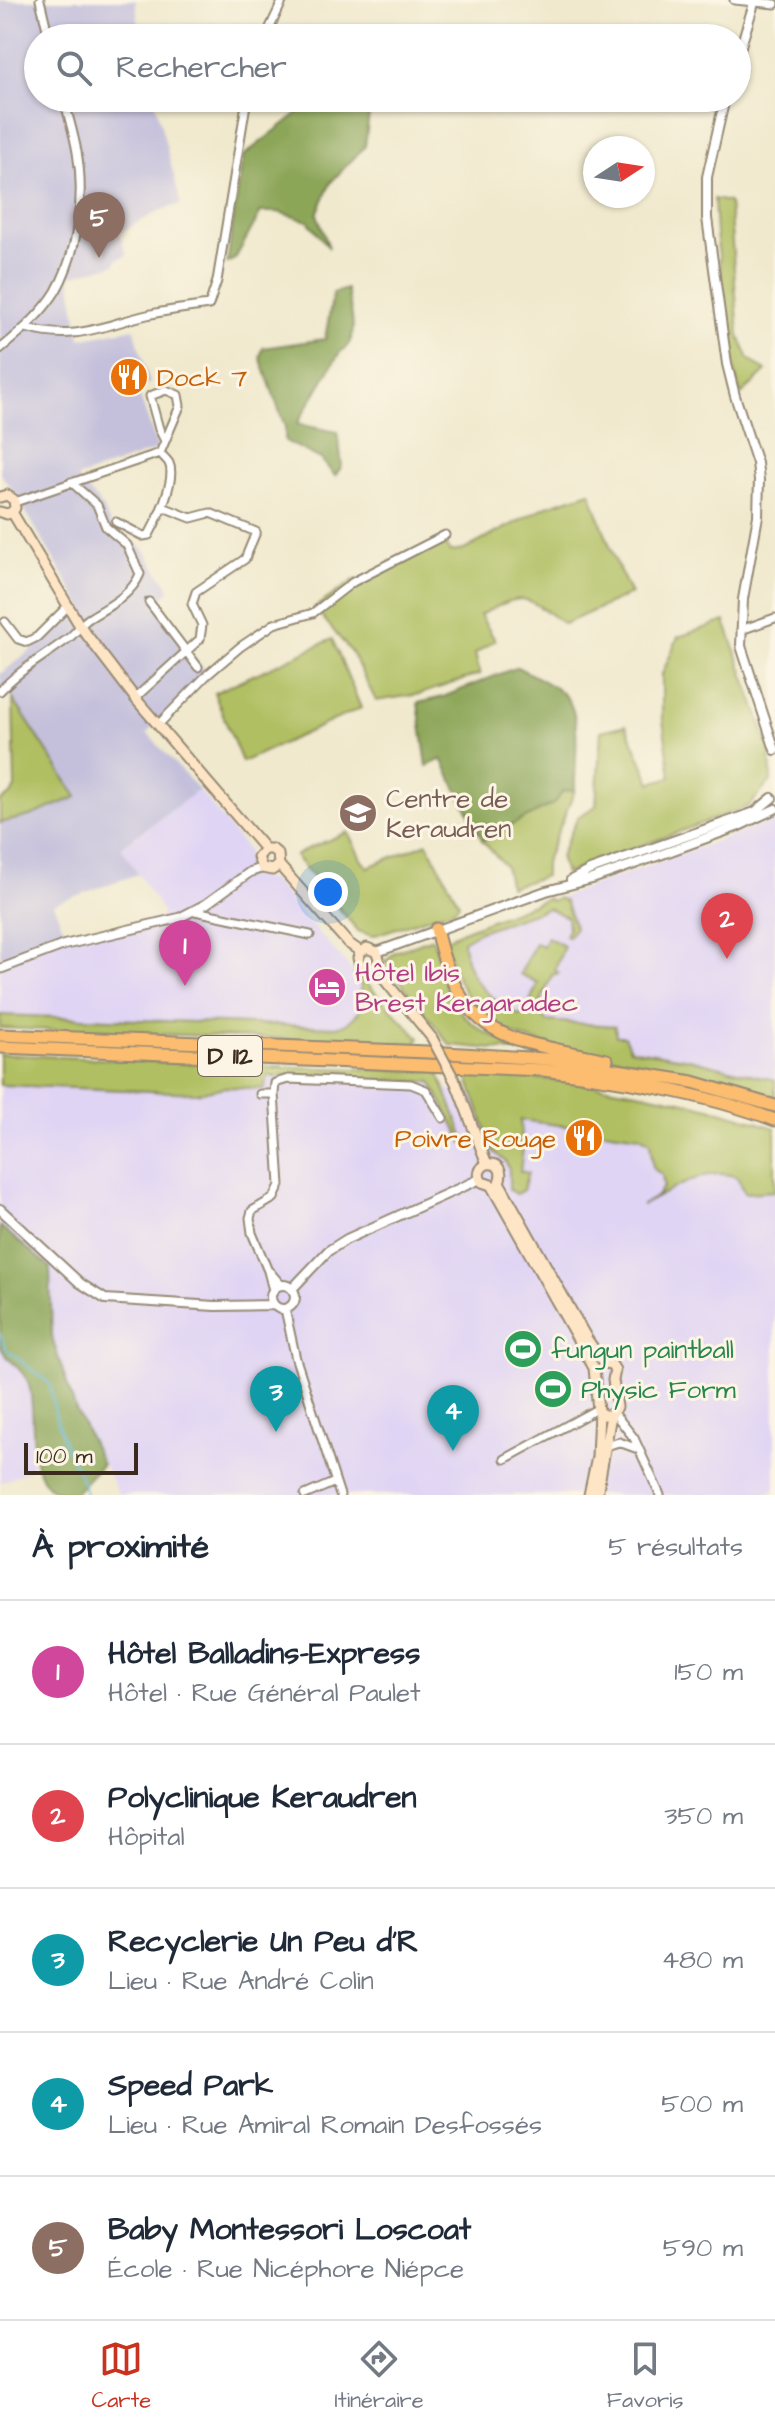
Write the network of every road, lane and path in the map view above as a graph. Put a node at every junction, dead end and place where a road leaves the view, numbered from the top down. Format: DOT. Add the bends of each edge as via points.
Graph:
graph roads {
  1 [pos="40,0"];
  2 [pos="283,0"];
  3 [pos="734,0"];
  4 [pos="754,1"];
  5 [pos="775,4"];
  6 [pos="46,24"];
  7 [pos="272,24"];
  8 [pos="747,24"];
  9 [pos="68,112"];
  10 [pos="244,112"];
  11 [pos="722,112"];
  12 [pos="26,328"];
  13 [pos="0,349"];
  14 [pos="165,441"];
  15 [pos="160,453"];
  16 [pos="71,482"];
  17 [pos="1,495"];
  18 [pos="13,507"];
  19 [pos="163,507"];
  20 [pos="0,512"];
  21 [pos="116,522"];
  22 [pos="445,535"];
  23 [pos="149,602"];
  24 [pos="68,606"];
  25 [pos="775,618"];
  26 [pos="5,622"];
  27 [pos="80,626"];
  28 [pos="741,630"];
  29 [pos="185,653"];
  30 [pos="198,667"];
  31 [pos="0,691"];
  32 [pos="135,698"];
  33 [pos="158,725"];
  34 [pos="775,750"];
  35 [pos="774,796"];
  36 [pos="265,849"];
  37 [pos="260,864"];
  38 [pos="279,865"];
  39 [pos="195,911"];
  40 [pos="436,929"];
  41 [pos="310,935"];
  42 [pos="361,952"];
  43 [pos="377,952"];
  44 [pos="375,968"];
  45 [pos="0,969"];
  46 [pos="0,1035"];
  47 [pos="0,1047"];
  48 [pos="693,1082"];
  49 [pos="260,1094"];
  50 [pos="274,1094"];
  51 [pos="775,1106"];
  52 [pos="443,1118"];
  53 [pos="775,1120"];
  54 [pos="487,1164"];
  55 [pos="480,1179"];
  56 [pos="495,1184"];
  57 [pos="0,1209"];
  58 [pos="275,1289"];
  59 [pos="292,1289"];
  60 [pos="248,1305"];
  61 [pos="274,1305"];
  62 [pos="285,1309"];
  63 [pos="598,1365"];
  64 [pos="613,1380"];
  65 [pos="596,1381"];
  66 [pos="614,1398"];
  67 [pos="598,1408"];
  68 [pos="612,1414"];
  69 [pos="606,1446"];
  70 [pos="640,1450"];
  71 [pos="505,1459"];
  72 [pos="335,1482"];
  73 [pos="305,1495"];
  74 [pos="340,1495"];
  75 [pos="589,1495"];
  76 [pos="597,1495"];
  77 [pos="660,1495"];
  1 -- 6 [label="street"];
  2 -- 7 [label="street"];
  3 -- 4 [label="street"];
  4 -- 5 [label="street"];
  4 -- 8 [label="street"];
  9 -- 12 [label="street" via="78,154 75,240 56,291"];
  10 -- 12 [label="street" via="209,305 76,335"];
  11 -- 28 [label="street" via="707,177 707,218 727,364 757,463 760,498"];
  12 -- 13 [label="street"];
  14 -- 14 [label="street" via="180,406 178,395 166,390 150,396"];
  14 -- 15 [label="street"];
  15 -- 16 [label="street"];
  15 -- 19 [label="street" via="171,471"];
  16 -- 18 [label="street"];
  16 -- 27 [label="street" via="97,505 106,527 127,545 140,574 129,591"];
  17 -- 18 [label="main road" via="10,496"];
  18 -- 20 [label="main road"];
  18 -- 24 [label="main road"];
  19 -- 21 [label="street" via="149,535"];
  19 -- 29 [label="street" via="191,518 210,513 256,532 245,559 196,592 192,604 203,631"];
  22 -- 33 [label="street" via="353,582 313,613 274,624 207,675"];
  23 -- 29 [label="street"];
  24 -- 26 [label="street" via="27,642"];
  24 -- 27 [label="main road"];
  25 -- 28 [label="street"];
  27 -- 31 [label="street"];
  27 -- 32 [label="main road"];
  28 -- 34 [label="street" via="745,664"];
  29 -- 30 [label="street"];
  29 -- 32 [label="street"];
  32 -- 33 [label="main road"];
  33 -- 36 [label="main road"];
  35 -- 40 [label="street" via="755,812"];
  36 -- 37 [label="main road" via="259,854"];
  36 -- 38 [label="main road" via="276,851"];
  37 -- 38 [label="main road" via="272,870"];
  37 -- 39 [label="street"];
  38 -- 42 [label="main road"];
  39 -- 41 [label="street"];
  39 -- 45 [label="street" via="64,945"];
  40 -- 43 [label="street"];
  40 -- 48 [label="highway" via="464,1003 513,1040"];
  42 -- 43 [label="main road"];
  42 -- 44 [label="main road" via="360,966"];
  43 -- 44 [label="main road"];
  44 -- 54 [label="main road, bridge" via="432,1038"];
  46 -- 48 [label="highway, D 112" via="473,1054"];
  47 -- 53 [label="highway, D 112" via="543,1070 687,1094"];
  48 -- 51 [label="highway, D 112"];
  49 -- 50 [label="street"];
  50 -- 52 [label="street" via="275,1083 288,1079 411,1084 426,1090"];
  50 -- 58 [label="street" via="279,1191 250,1218"];
  54 -- 55 [label="main road"];
  54 -- 56 [label="main road" via="499,1168"];
  55 -- 56 [label="main road"];
  55 -- 59 [label="street" via="347,1239"];
  56 -- 63 [label="main road"];
  57 -- 60 [label="street" via="80,1283 105,1299"];
  58 -- 59 [label="street"];
  58 -- 60 [label="street"];
  58 -- 61 [label="street"];
  59 -- 62 [label="street" via="295,1300"];
  60 -- 61 [label="street"];
  61 -- 62 [label="street"];
  62 -- 72 [label="street"];
  63 -- 64 [label="main road" via="614,1367"];
  63 -- 65 [label="main road"];
  64 -- 65 [label="main road"];
  64 -- 66 [label="main road"];
  65 -- 67 [label="main road"];
  66 -- 67 [label="main road" via="604,1395"];
  66 -- 68 [label="main road" via="617,1407"];
  67 -- 68 [label="main road"];
  67 -- 71 [label="street"];
  67 -- 75 [label="main road" via="597,1457"];
  68 -- 69 [label="main road"];
  68 -- 70 [label="street"];
  69 -- 70 [label="street" via="619,1442"];
  69 -- 76 [label="main road"];
  70 -- 77 [label="street"];
  72 -- 73 [label="street"];
  72 -- 74 [label="street"];
}
